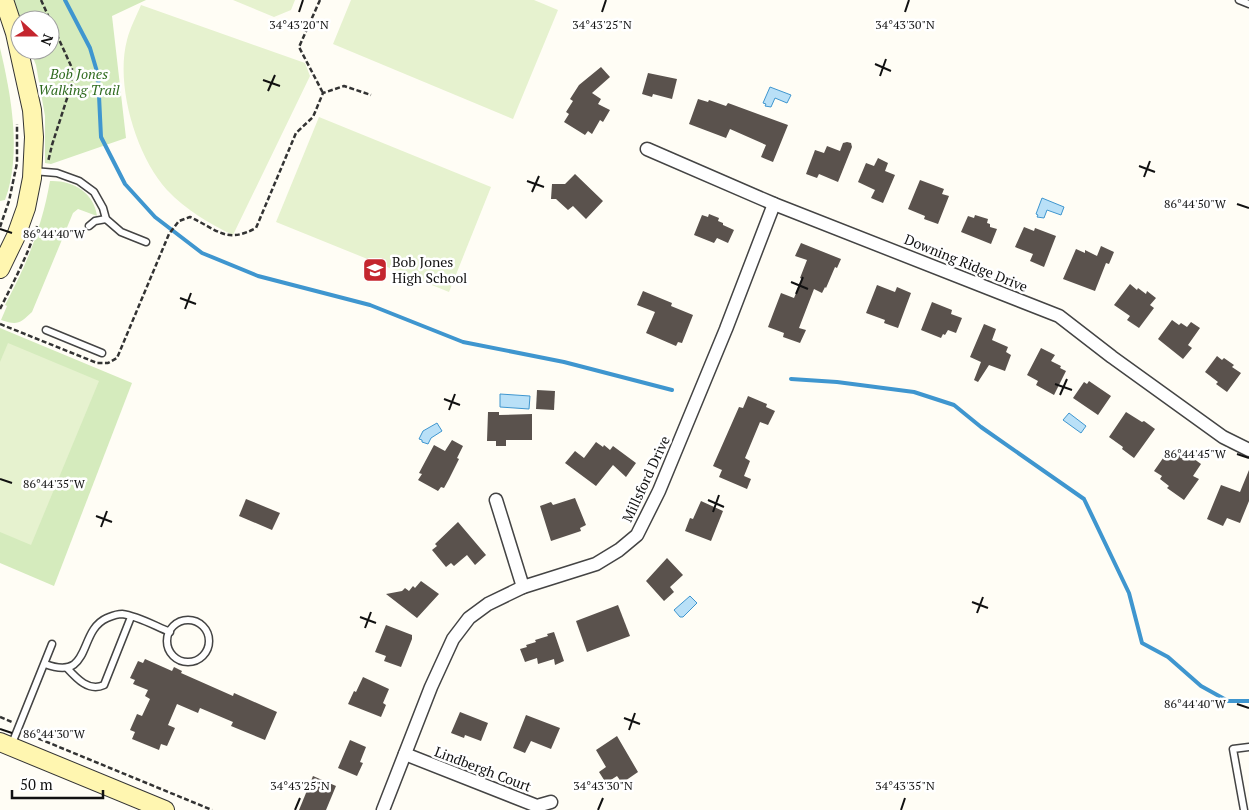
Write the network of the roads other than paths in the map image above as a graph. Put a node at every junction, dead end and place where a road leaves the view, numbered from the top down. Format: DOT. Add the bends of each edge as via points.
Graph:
graph roads {
  1 [pos="4,0"];
  2 [pos="1239,0"];
  3 [pos="1249,4"];
  4 [pos="647,149"];
  5 [pos="32,171"];
  6 [pos="774,204"];
  7 [pos="106,218"];
  8 [pos="88,226"];
  9 [pos="146,242"];
  10 [pos="0,268"];
  11 [pos="46,330"];
  12 [pos="102,353"];
  13 [pos="1249,450"];
  14 [pos="496,500"];
  15 [pos="523,587"];
  16 [pos="131,617"];
  17 [pos="170,632"];
  18 [pos="52,644"];
  19 [pos="45,664"];
  20 [pos="67,668"];
  21 [pos="5,745"];
  22 [pos="1249,747"];
  23 [pos="405,754"];
  24 [pos="551,802"];
  25 [pos="165,810"];
  26 [pos="383,810"];
  27 [pos="1244,810"];
  1 -- 5 [label="street" via="15,33 32,110"];
  2 -- 3 [label="lane"];
  4 -- 6 [label="street, Downing Ridge Drive"];
  5 -- 7 [label="lane" via="57,173 79,181 94,192"];
  5 -- 10 [label="street" via="26,208"];
  6 -- 13 [label="street, Downing Ridge Drive" via="1059,316 1223,438"];
  6 -- 15 [label="street, Millsford Drive" via="674,456 637,535 596,564"];
  7 -- 8 [label="lane"];
  7 -- 9 [label="lane" via="121,232"];
  11 -- 12 [label="lane"];
  14 -- 15 [label="street"];
  15 -- 23 [label="street, Millsford Drive" via="488,604 469,618 454,639"];
  16 -- 17 [label="lane"];
  16 -- 20 [label="lane" via="114,615 100,621 78,662"];
  16 -- 20 [label="lane" via="104,684 94,687 83,684"];
  17 -- 17 [label="lane" via="170,651 178,660 197,660 208,650 209,636 201,624 187,620 174,626"];
  18 -- 19 [label="lane"];
  19 -- 20 [label="lane"];
  19 -- 21 [label="lane" via="18,727"];
  21 -- 25 [label="street"];
  22 -- 27 [label="lane" via="1233,749"];
  23 -- 24 [label="street, Lindbergh Court" via="537,806"];
  23 -- 26 [label="street, Millsford Drive"];
}
